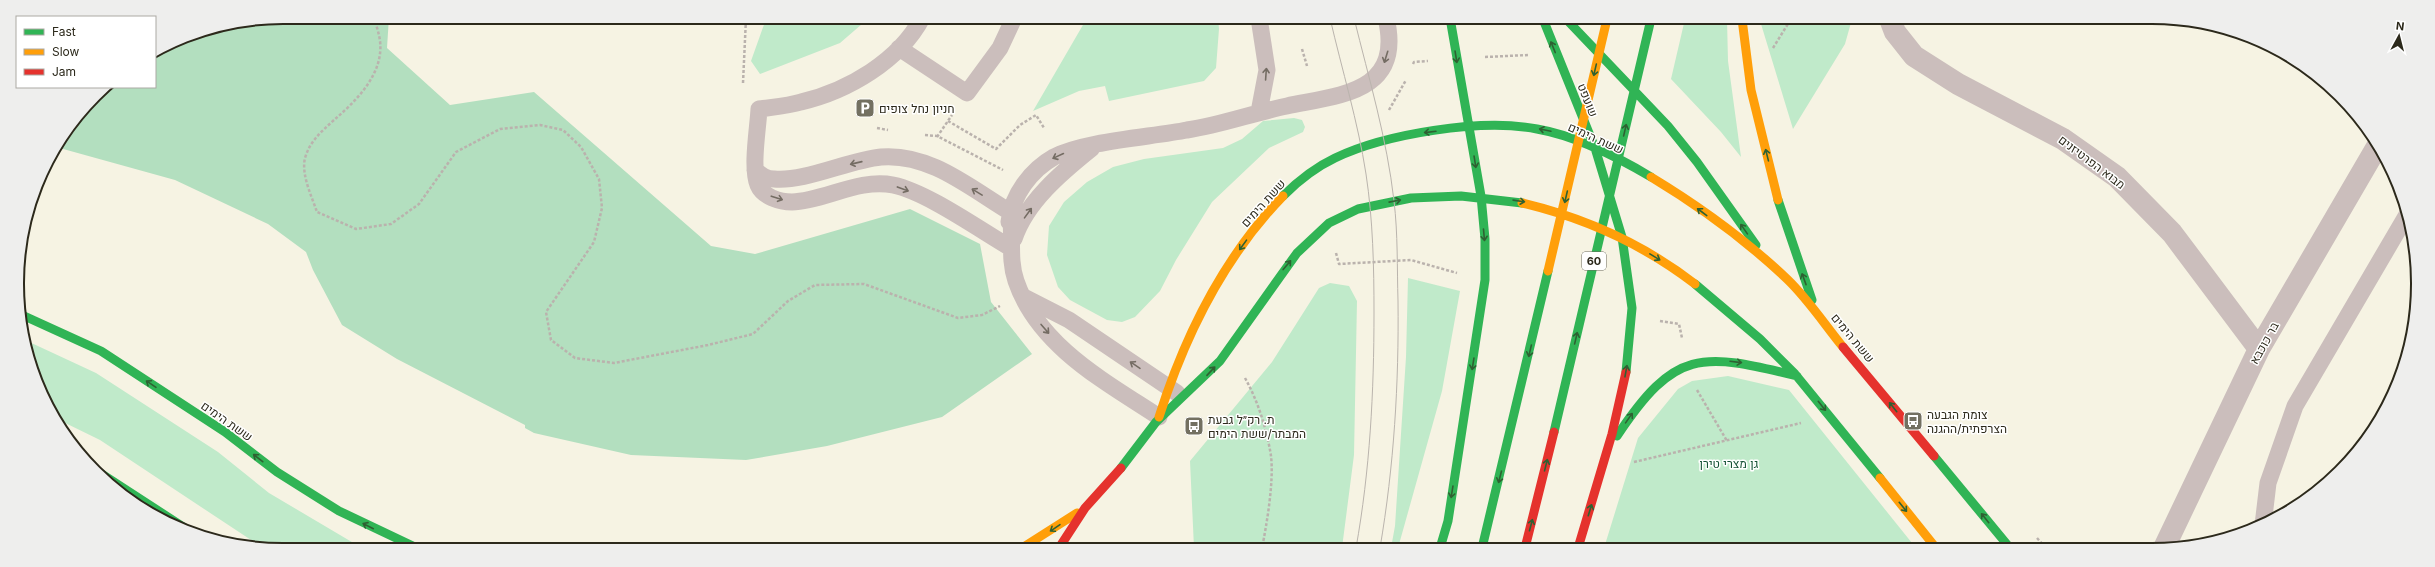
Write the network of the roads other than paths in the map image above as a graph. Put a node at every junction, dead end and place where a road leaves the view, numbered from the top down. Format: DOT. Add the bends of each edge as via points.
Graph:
graph roads {
  1 [pos="918,24"];
  2 [pos="1011,24"];
  3 [pos="1260,24"];
  4 [pos="1387,24"];
  5 [pos="1451,24"];
  6 [pos="1545,24"];
  7 [pos="1571,24"];
  8 [pos="1606,24"];
  9 [pos="1650,24"];
  10 [pos="1743,24"];
  11 [pos="1892,24"];
  12 [pos="900,48"];
  13 [pos="1259,112"];
  14 [pos="1469,127"];
  15 [pos="1095,146"];
  16 [pos="1595,148"];
  17 [pos="2374,151"];
  18 [pos="755,170"];
  19 [pos="1481,196"];
  20 [pos="1010,212"];
  21 [pos="2403,221"];
  22 [pos="1622,237"];
  23 [pos="1011,248"];
  24 [pos="1767,260"];
  25 [pos="1024,297"];
  26 [pos="1818,316"];
  27 [pos="26,317"];
  28 [pos="2259,349"];
  29 [pos="1797,376"];
  30 [pos="1168,387"];
  31 [pos="1183,398"];
  32 [pos="1159,417"];
  33 [pos="1608,450"];
  34 [pos="133,494"];
  35 [pos="1086,507"];
  36 [pos="154,508"];
  37 [pos="2264,517"];
  38 [pos="2167,542"];
  39 [pos="405,543"];
  40 [pos="1030,543"];
  41 [pos="1062,543"];
  42 [pos="1441,543"];
  43 [pos="1483,543"];
  44 [pos="1526,543"];
  45 [pos="1580,543"];
  46 [pos="1932,543"];
  47 [pos="2006,543"];
  1 -- 12 [label="lane"];
  2 -- 12 [label="lane" via="1000,48 967,93"];
  13 -- 3 [label="lane, one-way" via="1267,70"];
  4 -- 13 [label="lane, one-way" via="1390,37 1387,56 1380,72 1370,83 1348,94"];
  5 -- 14 [label="main road, one-way"];
  16 -- 6 [label="main road, שועפט, one-way"];
  24 -- 7 [label="main road, one-way" via="1697,162"];
  8 -- 43 [label="main road, one-way"];
  44 -- 9 [label="main road, 60, one-way"];
  26 -- 10 [label="main road, one-way" via="1783,215 1755,108"];
  11 -- 28 [label="street, מבוא הפרטיזנים" via="1895,32 1914,56 1958,84 2063,139 2117,177 2172,233"];
  12 -- 18 [label="lane" via="875,69 840,89 802,102 759,109"];
  13 -- 15 [label="lane" via="1224,124"];
  16 -- 14 [label="main road, ששת הימים, one-way" via="1547,130 1517,126"];
  14 -- 19 [label="main road, one-way"];
  14 -- 30 [label="main road, ששת הימים, one-way" via="1423,133 1361,148 1319,167 1301,180 1275,205 1226,269 1201,313"];
  15 -- 20 [label="lane, one-way" via="1064,154 1039,168 1019,192"];
  23 -- 15 [label="lane, one-way" via="1023,219 1047,189"];
  16 -- 22 [label="main road, שועפט"];
  24 -- 16 [label="main road, ששת הימים, one-way" via="1674,191"];
  17 -- 28 [label="street, בר כוכבא"];
  20 -- 18 [label="lane, one-way" via="921,160 880,157 780,179 764,177"];
  18 -- 23 [label="lane, one-way" via="758,185 765,194 778,200 792,202 868,184 893,185 918,194"];
  19 -- 22 [label="main road, ששת הימים, one-way" via="1524,201 1550,208"];
  31 -- 19 [label="main road, ששת הימים, one-way" via="1222,360 1282,272 1307,241 1330,222 1351,212 1416,197"];
  19 -- 42 [label="main road, one-way" via="1485,280 1448,521"];
  20 -- 23 [label="lane"];
  21 -- 37 [label="lane" via="2295,406 2268,483"];
  22 -- 29 [label="main road, ששת הימים, one-way" via="1666,264 1702,291 1748,328"];
  33 -- 22 [label="main road, שועפט, one-way" via="1629,356 1632,317"];
  23 -- 25 [label="lane" via="1015,276"];
  24 -- 26 [label="main road, ששת הימים" via="1788,280"];
  30 -- 25 [label="lane, one-way" via="1069,320"];
  25 -- 32 [label="lane, one-way" via="1037,321 1059,346 1097,376"];
  47 -- 26 [label="main road, ששת הימים, one-way"];
  39 -- 27 [label="main road, ששת הימים, one-way" via="339,511 277,472 225,432 101,351"];
  28 -- 38 [label="street, בר כוכבא"];
  33 -- 29 [label="main road, one-way" via="1632,413 1656,383 1688,363 1704,360 1749,363"];
  29 -- 46 [label="main road, ששת הימים, one-way"];
  30 -- 31 [label="lane"];
  30 -- 32 [label="main road, ששת הימים"];
  31 -- 32 [label="main road, ששת הימים"];
  32 -- 35 [label="main road, ששת הימים" via="1127,461"];
  45 -- 33 [label="main road, one-way"];
  34 -- 36 [label="main road"];
  35 -- 40 [label="main road, ששת הימים, one-way"];
  35 -- 41 [label="main road, ששת הימים"];
}
